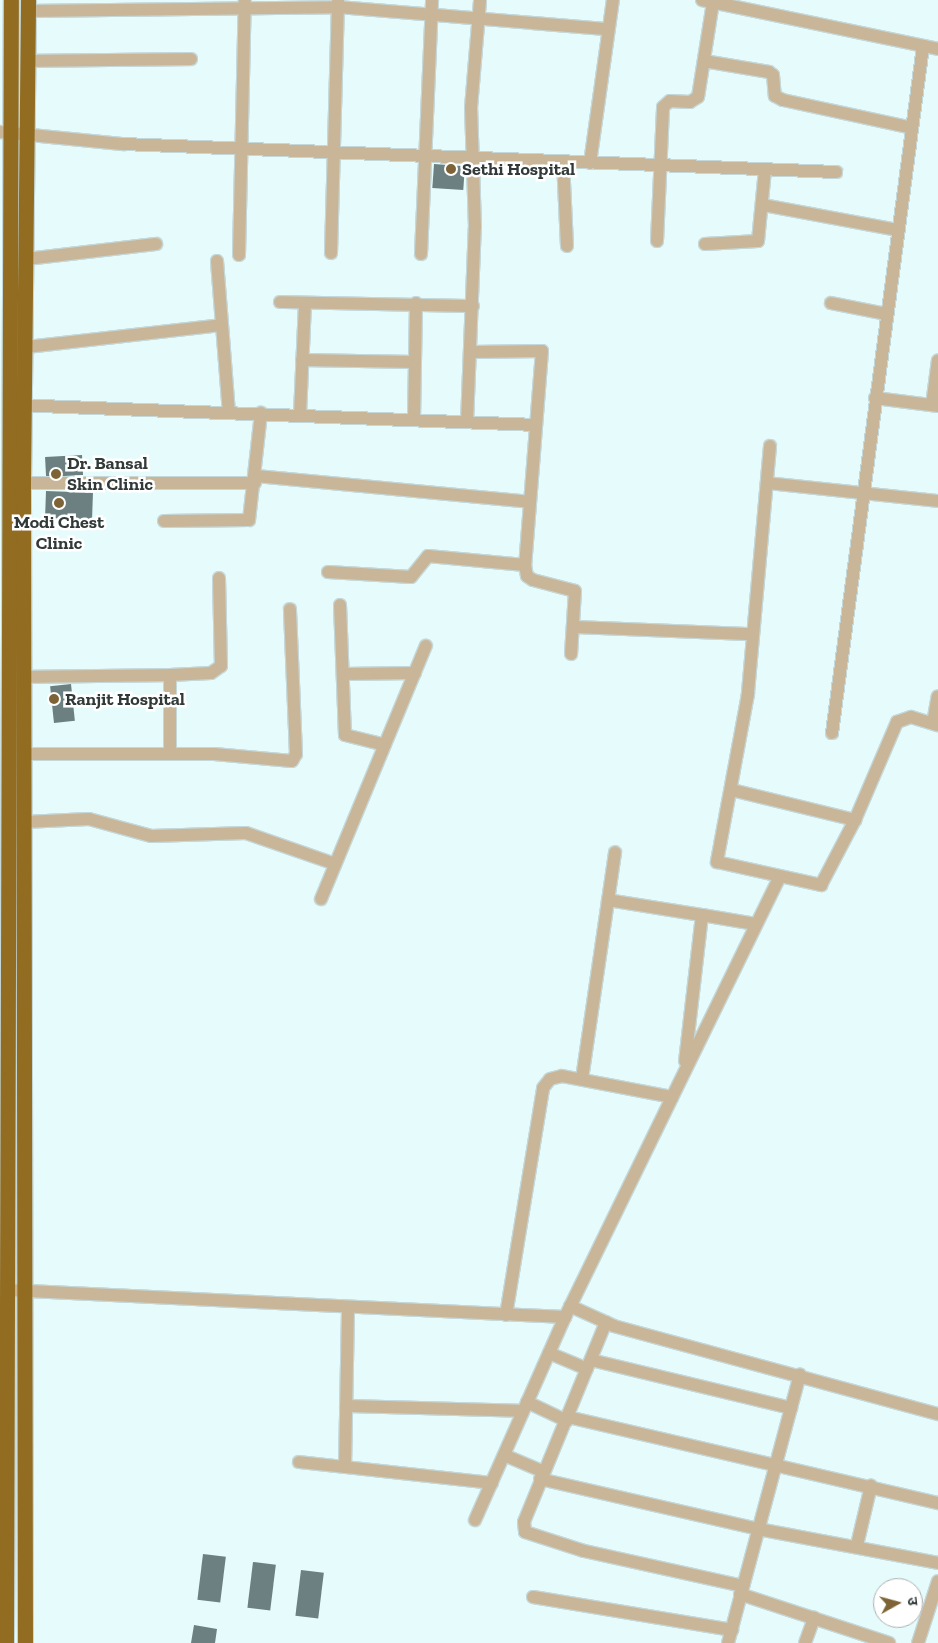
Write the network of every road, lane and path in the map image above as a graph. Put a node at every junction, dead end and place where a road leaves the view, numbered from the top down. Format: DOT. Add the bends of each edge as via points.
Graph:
graph roads {
  1 [pos="11,0"];
  2 [pos="432,0"];
  3 [pos="480,0"];
  4 [pos="613,0"];
  5 [pos="708,1"];
  6 [pos="245,3"];
  7 [pos="338,4"];
  8 [pos="28,6"];
  9 [pos="756,6"];
  10 [pos="432,14"];
  11 [pos="477,18"];
  12 [pos="608,28"];
  13 [pos="923,46"];
  14 [pos="938,48"];
  15 [pos="191,60"];
  16 [pos="26,61"];
  17 [pos="704,61"];
  18 [pos="5,64"];
  19 [pos="912,128"];
  20 [pos="5,133"];
  21 [pos="28,137"];
  22 [pos="242,149"];
  23 [pos="336,152"];
  24 [pos="423,155"];
  25 [pos="471,155"];
  26 [pos="562,161"];
  27 [pos="590,164"];
  28 [pos="658,166"];
  29 [pos="766,170"];
  30 [pos="836,172"];
  31 [pos="763,205"];
  32 [pos="898,230"];
  33 [pos="657,241"];
  34 [pos="156,244"];
  35 [pos="705,244"];
  36 [pos="567,246"];
  37 [pos="331,253"];
  38 [pos="240,254"];
  39 [pos="421,254"];
  40 [pos="26,259"];
  41 [pos="217,261"];
  42 [pos="280,302"];
  43 [pos="831,302"];
  44 [pos="305,303"];
  45 [pos="416,303"];
  46 [pos="473,306"];
  47 [pos="886,314"];
  48 [pos="222,325"];
  49 [pos="26,347"];
  50 [pos="472,352"];
  51 [pos="302,360"];
  52 [pos="938,360"];
  53 [pos="415,362"];
  54 [pos="875,398"];
  55 [pos="8,404"];
  56 [pos="935,405"];
  57 [pos="26,406"];
  58 [pos="229,412"];
  59 [pos="260,413"];
  60 [pos="300,414"];
  61 [pos="414,419"];
  62 [pos="467,422"];
  63 [pos="536,425"];
  64 [pos="770,446"];
  65 [pos="256,480"];
  66 [pos="23,483"];
  67 [pos="767,483"];
  68 [pos="862,492"];
  69 [pos="938,501"];
  70 [pos="530,502"];
  71 [pos="164,521"];
  72 [pos="524,565"];
  73 [pos="328,572"];
  74 [pos="219,578"];
  75 [pos="340,605"];
  76 [pos="290,609"];
  77 [pos="575,626"];
  78 [pos="753,634"];
  79 [pos="426,646"];
  80 [pos="571,654"];
  81 [pos="414,673"];
  82 [pos="343,674"];
  83 [pos="170,675"];
  84 [pos="25,677"];
  85 [pos="938,696"];
  86 [pos="936,724"];
  87 [pos="832,733"];
  88 [pos="385,745"];
  89 [pos="24,754"];
  90 [pos="170,754"];
  91 [pos="732,790"];
  92 [pos="855,820"];
  93 [pos="24,822"];
  94 [pos="615,852"];
  95 [pos="336,864"];
  96 [pos="779,878"];
  97 [pos="321,899"];
  98 [pos="608,900"];
  99 [pos="702,915"];
  100 [pos="756,924"];
  101 [pos="684,1072"];
  102 [pos="582,1079"];
  103 [pos="672,1096"];
  104 [pos="3,1114"];
  105 [pos="8,1290"];
  106 [pos="25,1291"];
  107 [pos="348,1308"];
  108 [pos="568,1312"];
  109 [pos="506,1315"];
  110 [pos="606,1322"];
  111 [pos="549,1352"];
  112 [pos="589,1365"];
  113 [pos="800,1374"];
  114 [pos="346,1406"];
  115 [pos="524,1407"];
  116 [pos="791,1408"];
  117 [pos="938,1414"];
  118 [pos="567,1419"];
  119 [pos="504,1455"];
  120 [pos="299,1462"];
  121 [pos="776,1466"];
  122 [pos="345,1467"];
  123 [pos="542,1475"];
  124 [pos="492,1483"];
  125 [pos="870,1486"];
  126 [pos="938,1503"];
  127 [pos="475,1520"];
  128 [pos="758,1529"];
  129 [pos="3,1536"];
  130 [pos="857,1545"];
  131 [pos="3,1555"];
  132 [pos="938,1563"];
  133 [pos="938,1581"];
  134 [pos="741,1590"];
  135 [pos="533,1597"];
  136 [pos="3,1615"];
  137 [pos="814,1618"];
  138 [pos="732,1630"];
  139 [pos="6,1643"];
  140 [pos="25,1643"];
  141 [pos="728,1643"];
  142 [pos="805,1643"];
  143 [pos="889,1643"];
  144 [pos="918,1643"];
  1 -- 18 [label="highway"];
  2 -- 10 [label="street"];
  3 -- 11 [label="street"];
  4 -- 12 [label="street"];
  5 -- 9 [label="street"];
  5 -- 17 [label="street"];
  6 -- 7 [label="street"];
  6 -- 8 [label="street"];
  6 -- 22 [label="street"];
  7 -- 10 [label="street"];
  7 -- 23 [label="street"];
  8 -- 16 [label="highway"];
  9 -- 13 [label="street"];
  10 -- 11 [label="street"];
  10 -- 24 [label="street"];
  11 -- 12 [label="street"];
  11 -- 25 [label="street"];
  12 -- 27 [label="street"];
  13 -- 14 [label="street"];
  13 -- 19 [label="street"];
  15 -- 16 [label="street"];
  16 -- 21 [label="highway"];
  17 -- 19 [label="street" via="768,72 778,98"];
  17 -- 28 [label="street" via="695,100 665,102"];
  18 -- 20 [label="highway"];
  19 -- 32 [label="street"];
  20 -- 21 [label="street"];
  20 -- 55 [label="highway"];
  21 -- 22 [label="street"];
  21 -- 40 [label="highway"];
  22 -- 23 [label="street"];
  22 -- 38 [label="street"];
  23 -- 24 [label="street"];
  23 -- 37 [label="street"];
  24 -- 25 [label="street"];
  24 -- 39 [label="street"];
  25 -- 26 [label="street"];
  25 -- 46 [label="street"];
  26 -- 27 [label="street"];
  26 -- 36 [label="street"];
  27 -- 28 [label="street"];
  28 -- 29 [label="street"];
  28 -- 33 [label="street"];
  29 -- 30 [label="street"];
  29 -- 31 [label="street"];
  31 -- 32 [label="street"];
  31 -- 35 [label="street" via="758,241"];
  32 -- 47 [label="street"];
  34 -- 40 [label="street"];
  40 -- 49 [label="highway"];
  41 -- 48 [label="street"];
  42 -- 44 [label="street"];
  43 -- 47 [label="street"];
  44 -- 45 [label="street"];
  44 -- 51 [label="street"];
  45 -- 46 [label="street"];
  45 -- 53 [label="street"];
  46 -- 50 [label="street"];
  47 -- 54 [label="street"];
  48 -- 49 [label="street"];
  48 -- 58 [label="street"];
  49 -- 57 [label="highway"];
  50 -- 62 [label="street"];
  50 -- 63 [label="street" via="542,352"];
  51 -- 53 [label="street"];
  51 -- 60 [label="street"];
  52 -- 56 [label="street"];
  53 -- 61 [label="street"];
  54 -- 56 [label="street"];
  54 -- 68 [label="street"];
  55 -- 57 [label="street"];
  55 -- 104 [label="highway"];
  57 -- 58 [label="street"];
  57 -- 66 [label="highway"];
  58 -- 59 [label="street"];
  59 -- 60 [label="street"];
  59 -- 65 [label="street"];
  60 -- 61 [label="street"];
  61 -- 62 [label="street"];
  62 -- 63 [label="street"];
  63 -- 70 [label="street"];
  64 -- 67 [label="street"];
  65 -- 66 [label="street"];
  65 -- 70 [label="street"];
  65 -- 71 [label="street" via="250,520"];
  66 -- 84 [label="highway"];
  67 -- 68 [label="street"];
  67 -- 78 [label="street"];
  68 -- 69 [label="street"];
  68 -- 87 [label="street"];
  70 -- 72 [label="street"];
  72 -- 73 [label="street" via="434,555 423,558 411,578"];
  72 -- 77 [label="street" via="533,580 575,591"];
  74 -- 83 [label="street" via="221,666 211,673"];
  75 -- 82 [label="street"];
  76 -- 90 [label="street" via="295,759"];
  77 -- 78 [label="street"];
  77 -- 80 [label="street"];
  78 -- 91 [label="street"];
  79 -- 81 [label="street"];
  81 -- 82 [label="street"];
  81 -- 88 [label="street"];
  82 -- 88 [label="street" via="345,735"];
  83 -- 84 [label="street"];
  83 -- 90 [label="street"];
  84 -- 89 [label="highway"];
  85 -- 86 [label="street"];
  86 -- 92 [label="street" via="911,717 897,722"];
  88 -- 95 [label="street"];
  89 -- 90 [label="street"];
  89 -- 93 [label="highway"];
  91 -- 92 [label="street"];
  91 -- 96 [label="street" via="717,862"];
  92 -- 96 [label="street" via="820,885"];
  93 -- 95 [label="street" via="89,819 150,836 246,833"];
  93 -- 106 [label="highway"];
  94 -- 98 [label="street"];
  95 -- 97 [label="street"];
  96 -- 100 [label="street"];
  98 -- 99 [label="street"];
  98 -- 102 [label="street"];
  99 -- 100 [label="street"];
  99 -- 101 [label="street"];
  100 -- 101 [label="street"];
  101 -- 103 [label="street"];
  102 -- 103 [label="street"];
  102 -- 109 [label="street" via="550,1079 543,1088"];
  103 -- 108 [label="street"];
  104 -- 105 [label="highway"];
  105 -- 106 [label="street"];
  105 -- 129 [label="highway"];
  106 -- 107 [label="street"];
  106 -- 140 [label="highway"];
  107 -- 109 [label="street"];
  107 -- 114 [label="street"];
  108 -- 109 [label="street"];
  108 -- 110 [label="street"];
  108 -- 111 [label="street"];
  110 -- 112 [label="street"];
  110 -- 113 [label="street"];
  111 -- 112 [label="street"];
  111 -- 115 [label="street"];
  112 -- 116 [label="street"];
  112 -- 118 [label="street"];
  113 -- 116 [label="street"];
  113 -- 117 [label="street"];
  114 -- 115 [label="street"];
  114 -- 122 [label="street"];
  115 -- 118 [label="street"];
  115 -- 119 [label="street"];
  116 -- 121 [label="street"];
  118 -- 121 [label="street"];
  118 -- 123 [label="street"];
  119 -- 123 [label="street"];
  119 -- 124 [label="street"];
  120 -- 122 [label="street"];
  121 -- 125 [label="street"];
  121 -- 128 [label="street"];
  122 -- 124 [label="street"];
  123 -- 128 [label="street"];
  123 -- 134 [label="street" via="524,1522 525,1532 532,1537"];
  124 -- 127 [label="street"];
  125 -- 126 [label="street"];
  125 -- 130 [label="street"];
  128 -- 130 [label="street"];
  128 -- 134 [label="street"];
  129 -- 131 [label="highway"];
  130 -- 132 [label="street"];
  131 -- 136 [label="highway"];
  133 -- 144 [label="street"];
  134 -- 137 [label="street"];
  134 -- 138 [label="street"];
  135 -- 138 [label="street"];
  136 -- 139 [label="highway"];
  137 -- 142 [label="street"];
  137 -- 143 [label="street"];
  138 -- 141 [label="street"];
}
